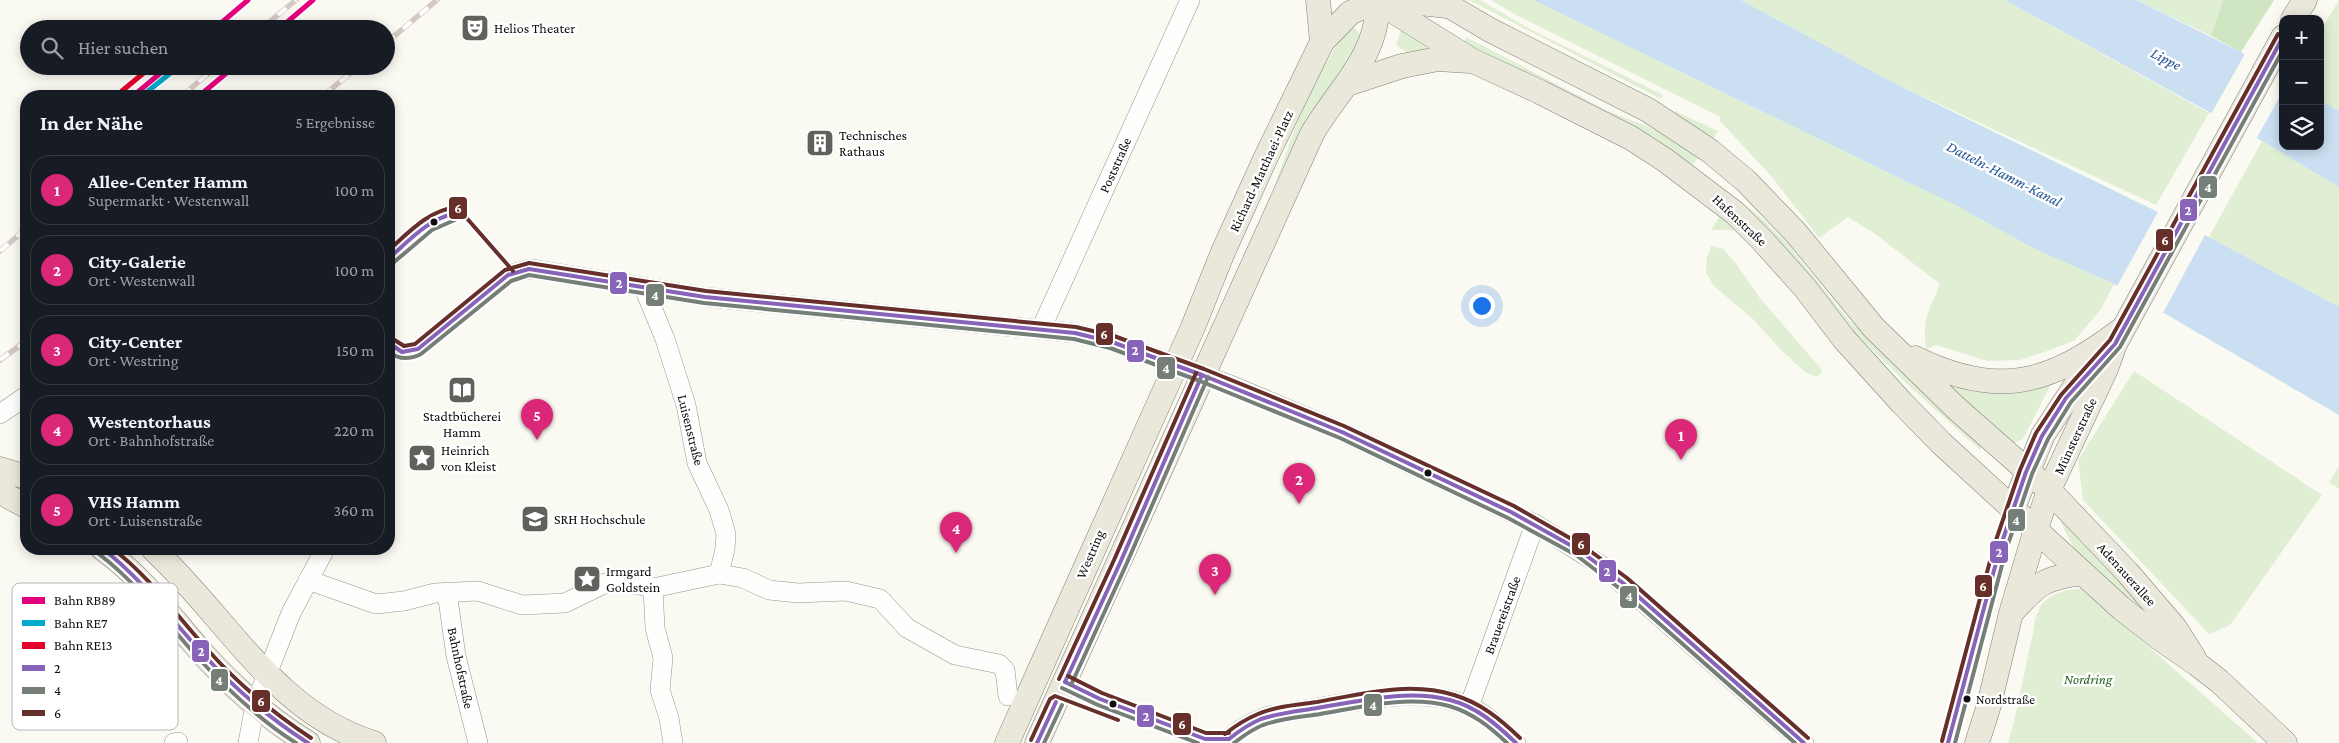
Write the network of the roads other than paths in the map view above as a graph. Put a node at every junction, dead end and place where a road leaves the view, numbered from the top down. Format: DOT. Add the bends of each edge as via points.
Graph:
graph roads {
  1 [pos="1190,0"];
  2 [pos="1318,0"];
  3 [pos="2304,0"];
  4 [pos="1377,1"];
  5 [pos="1443,3"];
  6 [pos="2295,15"];
  7 [pos="1322,42"];
  8 [pos="2279,44"];
  9 [pos="1473,61"];
  10 [pos="1347,84"];
  11 [pos="508,275"];
  12 [pos="644,288"];
  13 [pos="1041,329"];
  14 [pos="1897,350"];
  15 [pos="2095,363"];
  16 [pos="1176,366"];
  17 [pos="1202,374"];
  18 [pos="20,400"];
  19 [pos="0,414"];
  20 [pos="0,469"];
  21 [pos="2027,471"];
  22 [pos="20,475"];
  23 [pos="2049,490"];
  24 [pos="2013,508"];
  25 [pos="1535,524"];
  26 [pos="2036,529"];
  27 [pos="110,555"];
  28 [pos="159,555"];
  29 [pos="322,555"];
  30 [pos="2082,573"];
  31 [pos="719,574"];
  32 [pos="308,580"];
  33 [pos="142,583"];
  34 [pos="652,588"];
  35 [pos="447,592"];
  36 [pos="2011,613"];
  37 [pos="178,625"];
  38 [pos="2197,664"];
  39 [pos="268,675"];
  40 [pos="1008,696"];
  41 [pos="255,705"];
  42 [pos="1469,706"];
  43 [pos="248,743"];
  44 [pos="308,743"];
  45 [pos="374,743"];
  46 [pos="478,743"];
  47 [pos="673,743"];
  48 [pos="1007,743"];
  49 [pos="1037,743"];
  50 [pos="1225,743"];
  51 [pos="1516,743"];
  52 [pos="1804,743"];
  53 [pos="1977,743"];
  54 [pos="2285,743"];
  1 -- 13 [label="street, Poststraße"];
  2 -- 7 [label="main road"];
  3 -- 6 [label="main road"];
  4 -- 5 [label="main road, Richard-Matthaei-Platz"];
  4 -- 7 [label="main road, Richard-Matthaei-Platz" via="1350,13"];
  4 -- 9 [label="main road, Hafenstraße"];
  4 -- 10 [label="main road" via="1375,34"];
  5 -- 14 [label="main road" via="1648,110 1710,151 1746,181 1796,232 1874,328"];
  7 -- 16 [label="main road, Richard-Matthaei-Platz" via="1222,252"];
  8 -- 15 [label="main road, Münsterstraße" via="2119,337"];
  9 -- 10 [label="main road" via="1438,59 1402,66"];
  9 -- 24 [label="main road, Hafenstraße" via="1631,138 1735,213 1805,288 1844,339 1902,403"];
  10 -- 17 [label="main road" via="1312,134"];
  11 -- 12 [label="street" via="529,269"];
  12 -- 13 [label="street" via="705,297"];
  12 -- 31 [label="street, Luisenstraße" via="679,382 697,463 719,510 726,534"];
  13 -- 16 [label="street" via="1092,336"];
  14 -- 15 [label="main road" via="1952,376 1991,382 2040,377"];
  14 -- 21 [label="main road"];
  15 -- 21 [label="main road" via="2042,435"];
  15 -- 23 [label="main road, Münsterstraße"];
  16 -- 17 [label="street"];
  16 -- 48 [label="main road, Westring"];
  17 -- 25 [label="street" via="1342,432"];
  17 -- 49 [label="main road"];
  18 -- 19 [label="street"];
  20 -- 22 [label="main road"];
  21 -- 23 [label="main road"];
  21 -- 24 [label="main road"];
  23 -- 26 [label="main road"];
  23 -- 38 [label="main road, Adenauerallee" via="2175,628"];
  24 -- 26 [label="main road, Hafenstraße"];
  25 -- 42 [label="street, Brauereistraße"];
  25 -- 52 [label="street" via="1602,566"];
  26 -- 30 [label="main road, Adenauerallee"];
  26 -- 36 [label="main road"];
  27 -- 33 [label="main road"];
  28 -- 39 [label="main road"];
  29 -- 32 [label="street"];
  30 -- 36 [label="main road" via="2049,579 2028,594"];
  30 -- 38 [label="main road, Adenauerallee" via="2162,640"];
  31 -- 34 [label="street"];
  31 -- 40 [label="street" via="743,578 769,590 846,592 880,598 915,633 955,655 999,664 1005,670"];
  32 -- 35 [label="street" via="376,604"];
  32 -- 39 [label="street" via="290,613"];
  34 -- 35 [label="street" via="623,582 606,583 565,603 522,605 478,591"];
  34 -- 47 [label="street" via="655,628 663,658 660,690"];
  35 -- 46 [label="street, Bahnhofstraße" via="456,656"];
  36 -- 53 [label="main road"];
  37 -- 41 [label="main road"];
  38 -- 54 [label="main road, Adenauerallee"];
  39 -- 41 [label="street"];
  39 -- 45 [label="main road" via="328,723"];
  41 -- 43 [label="street"];
  41 -- 44 [label="main road"];
  42 -- 50 [label="street" via="1409,695 1352,702 1263,718"];
  42 -- 51 [label="street"];
}
